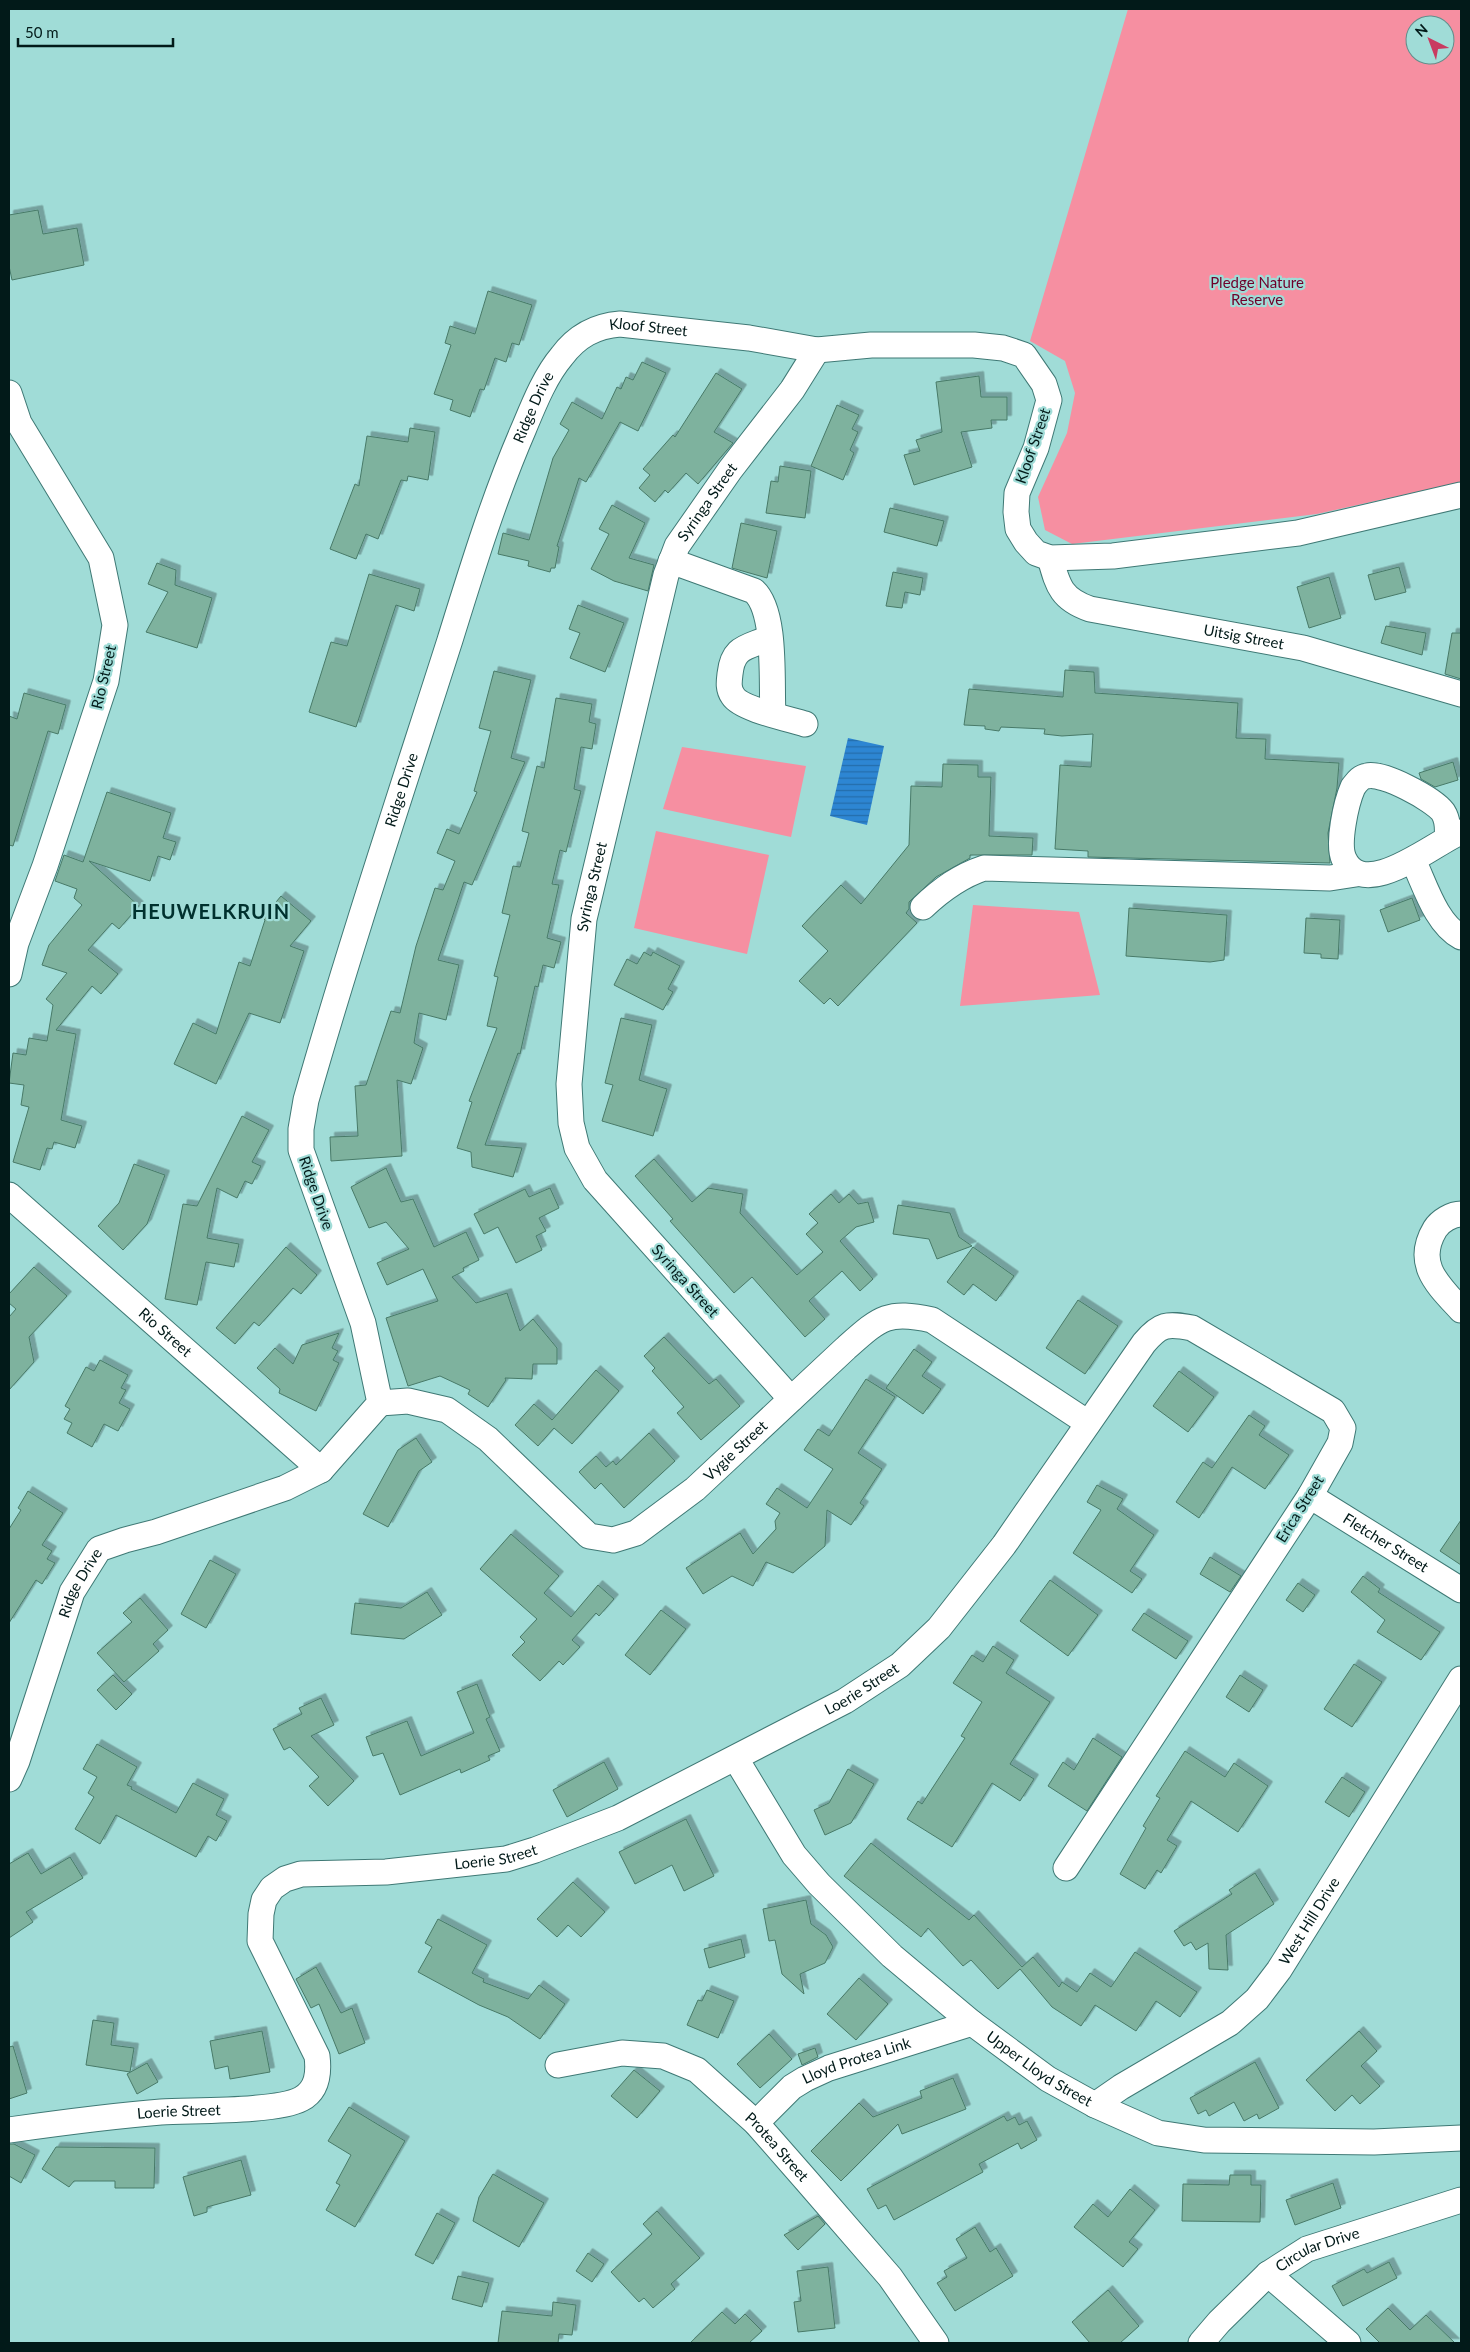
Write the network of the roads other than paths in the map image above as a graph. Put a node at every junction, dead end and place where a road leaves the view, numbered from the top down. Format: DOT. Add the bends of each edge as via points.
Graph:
graph roads {
  1 [pos="817,350"];
  2 [pos="561,356"];
  3 [pos="9,393"];
  4 [pos="1461,495"];
  5 [pos="1050,558"];
  6 [pos="671,561"];
  7 [pos="770,638"];
  8 [pos="1461,694"];
  9 [pos="773,714"];
  10 [pos="805,724"];
  11 [pos="1454,835"];
  12 [pos="1413,860"];
  13 [pos="1356,874"];
  14 [pos="923,907"];
  15 [pos="1461,937"];
  16 [pos="9,974"];
  17 [pos="9,1195"];
  18 [pos="1461,1214"];
  19 [pos="1461,1310"];
  20 [pos="791,1399"];
  21 [pos="380,1403"];
  22 [pos="1088,1423"];
  23 [pos="321,1470"];
  24 [pos="1310,1496"];
  25 [pos="1461,1590"];
  26 [pos="1461,1679"];
  27 [pos="736,1759"];
  28 [pos="9,1779"];
  29 [pos="1066,1868"];
  30 [pos="972,2023"];
  31 [pos="558,2065"];
  32 [pos="1095,2105"];
  33 [pos="756,2123"];
  34 [pos="9,2130"];
  35 [pos="1461,2138"];
  36 [pos="1461,2200"];
  37 [pos="1268,2274"];
  38 [pos="936,2343"];
  39 [pos="1201,2343"];
  40 [pos="1348,2343"];
  1 -- 2 [label="street, Kloof Street" via="749,338 620,324 585,333"];
  1 -- 5 [label="street, Kloof Street" via="974,345 1003,348 1024,355 1044,384 1049,400 1036,448 1017,493 1018,528 1036,553"];
  1 -- 6 [label="street, Syringa Street" via="792,390 677,546"];
  2 -- 21 [label="street, Ridge Drive" via="536,399 507,467 306,1100 301,1129 302,1150 363,1323"];
  3 -- 16 [label="street, Rio Street" via="20,423 101,558 115,626 106,682 16,943"];
  4 -- 5 [label="street" via="1298,533 1113,556"];
  5 -- 8 [label="street, Uitsig Street" via="1062,593 1090,609 1303,648"];
  6 -- 7 [label="street" via="754,591 764,604"];
  6 -- 20 [label="street, Syringa Street" via="584,920 569,1084 570,1123 578,1148 595,1180"];
  7 -- 9 [label="street"];
  7 -- 9 [label="street" via="734,655 729,685 738,702"];
  9 -- 10 [label="street"];
  11 -- 12 [label="street"];
  11 -- 13 [label="street" via="1442,810 1431,802 1383,777 1365,776 1358,780 1350,793 1340,846 1346,863"];
  12 -- 13 [label="street" via="1366,876"];
  12 -- 15 [label="street" via="1436,908 1452,931"];
  13 -- 14 [label="street" via="1330,878 984,868 943,888"];
  17 -- 23 [label="street, Rio Street"];
  18 -- 19 [label="street" via="1439,1224 1426,1248 1426,1261 1431,1273"];
  20 -- 21 [label="street, Vygie Street" via="695,1489 636,1533 613,1540 589,1536 488,1439 447,1410 408,1401"];
  20 -- 22 [label="street, Vygie Street" via="868,1329 893,1315 910,1315 932,1320 956,1334"];
  21 -- 23 [label="street, Ridge Drive"];
  22 -- 24 [label="street, Erica Street" via="1156,1329 1166,1325 1192,1328 1320,1402 1339,1418 1343,1428 1340,1443"];
  22 -- 27 [label="street, Loerie Street" via="998,1552 939,1628 900,1665 845,1701"];
  23 -- 28 [label="street, Ridge Drive" via="285,1488 99,1549 72,1592"];
  24 -- 25 [label="street, Fletcher Street"];
  24 -- 29 [label="street, Erica Street"];
  26 -- 32 [label="street, West Hill Drive" via="1279,1970 1257,1999 1230,2023"];
  27 -- 30 [label="street, Upper Lloyd Street" via="794,1855 819,1884 892,1956"];
  27 -- 34 [label="street, Loerie Street" via="618,1818 506,1859 386,1872 301,1874 285,1878 272,1888 264,1900 260,1941 317,2056 314,2086 300,2100 276,2105 69,2121"];
  30 -- 32 [label="street, Upper Lloyd Street" via="1048,2079"];
  30 -- 33 [label="street, Lloyd Protea Link" via="829,2068 804,2079"];
  31 -- 33 [label="street, Protea Street" via="622,2053 663,2056 697,2070"];
  32 -- 35 [label="street, Upper Lloyd Street" via="1158,2133 1204,2140 1374,2142"];
  33 -- 38 [label="street, Protea Street" via="890,2277"];
  36 -- 37 [label="street, Circular Drive" via="1307,2249"];
  37 -- 39 [label="street, Circular Drive"];
  37 -- 40 [label="street"];
}
